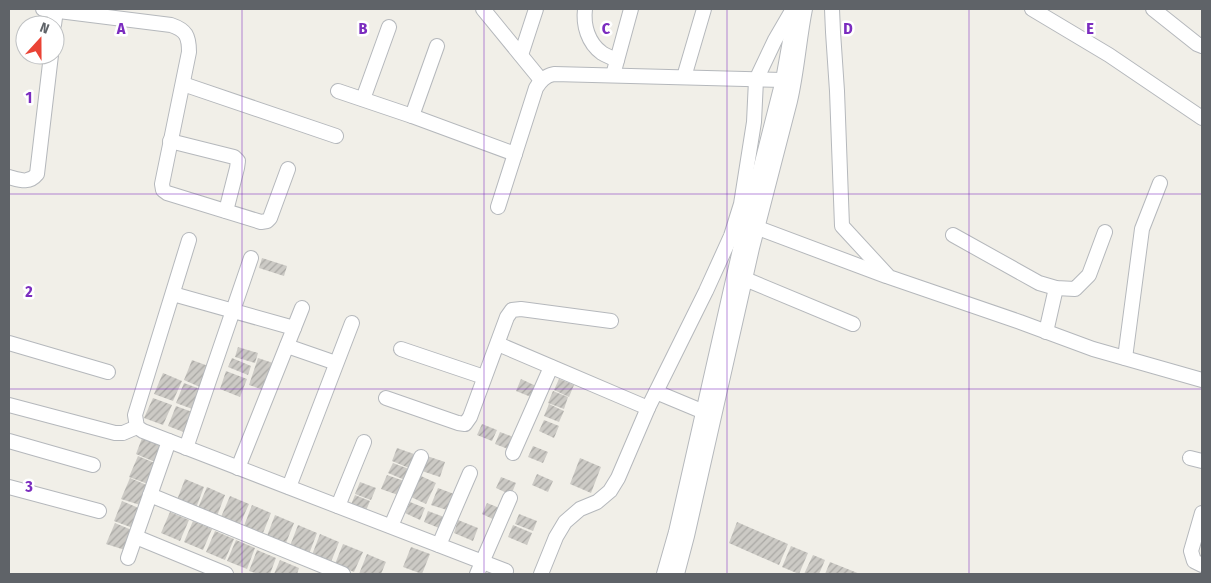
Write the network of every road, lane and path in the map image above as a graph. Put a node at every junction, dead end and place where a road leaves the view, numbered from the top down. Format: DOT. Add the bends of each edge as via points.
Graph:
graph roads {
  1 [pos="483,9"];
  2 [pos="536,9"];
  3 [pos="584,9"];
  4 [pos="631,9"];
  5 [pos="704,9"];
  6 [pos="794,9"];
  7 [pos="805,9"];
  8 [pos="832,9"];
  9 [pos="1032,9"];
  10 [pos="1153,9"];
  11 [pos="49,10"];
  12 [pos="389,28"];
  13 [pos="437,46"];
  14 [pos="1202,46"];
  15 [pos="521,55"];
  16 [pos="617,60"];
  17 [pos="50,65"];
  18 [pos="613,75"];
  19 [pos="684,77"];
  20 [pos="541,80"];
  21 [pos="756,80"];
  22 [pos="784,80"];
  23 [pos="183,84"];
  24 [pos="338,91"];
  25 [pos="363,99"];
  26 [pos="412,116"];
  27 [pos="1202,118"];
  28 [pos="336,136"];
  29 [pos="170,141"];
  30 [pos="515,154"];
  31 [pos="288,169"];
  32 [pos="9,177"];
  33 [pos="1160,183"];
  34 [pos="498,207"];
  35 [pos="226,211"];
  36 [pos="758,228"];
  37 [pos="1105,232"];
  38 [pos="953,235"];
  39 [pos="190,240"];
  40 [pos="251,258"];
  41 [pos="889,277"];
  42 [pos="745,279"];
  43 [pos="1056,288"];
  44 [pos="172,294"];
  45 [pos="302,308"];
  46 [pos="233,311"];
  47 [pos="611,321"];
  48 [pos="352,323"];
  49 [pos="853,324"];
  50 [pos="294,328"];
  51 [pos="1046,332"];
  52 [pos="9,343"];
  53 [pos="498,344"];
  54 [pos="286,346"];
  55 [pos="401,349"];
  56 [pos="1125,358"];
  57 [pos="336,363"];
  58 [pos="552,367"];
  59 [pos="108,372"];
  60 [pos="484,377"];
  61 [pos="1202,380"];
  62 [pos="656,392"];
  63 [pos="386,398"];
  64 [pos="9,405"];
  65 [pos="648,408"];
  66 [pos="704,412"];
  67 [pos="137,427"];
  68 [pos="169,441"];
  69 [pos="9,442"];
  70 [pos="364,442"];
  71 [pos="186,448"];
  72 [pos="513,453"];
  73 [pos="421,457"];
  74 [pos="93,465"];
  75 [pos="238,468"];
  76 [pos="470,474"];
  77 [pos="9,486"];
  78 [pos="289,488"];
  79 [pos="150,494"];
  80 [pos="510,498"];
  81 [pos="338,506"];
  82 [pos="98,511"];
  83 [pos="1202,514"];
  84 [pos="391,526"];
  85 [pos="136,537"];
  86 [pos="439,545"];
  87 [pos="128,558"];
  88 [pos="1202,565"];
  89 [pos="480,568"];
  90 [pos="506,571"];
  91 [pos="226,574"];
  92 [pos="343,574"];
  93 [pos="541,574"];
  94 [pos="664,574"];
  95 [pos="677,574"];
  1 -- 15 [label="street"];
  2 -- 15 [label="street"];
  3 -- 16 [label="street" via="584,20 597,48"];
  4 -- 16 [label="street"];
  5 -- 19 [label="street"];
  6 -- 21 [label="street"];
  6 -- 22 [label="street"];
  7 -- 36 [label="street" via="794,86"];
  8 -- 41 [label="street" via="842,226"];
  9 -- 27 [label="street" via="1109,55"];
  10 -- 14 [label="street"];
  11 -- 23 [label="street" via="179,28 189,42"];
  12 -- 25 [label="street"];
  13 -- 26 [label="street"];
  15 -- 20 [label="street"];
  16 -- 18 [label="street"];
  17 -- 32 [label="street" via="37,174 25,181"];
  18 -- 19 [label="street"];
  18 -- 20 [label="street" via="554,74"];
  19 -- 21 [label="street"];
  20 -- 30 [label="street"];
  21 -- 22 [label="street"];
  21 -- 62 [label="street" via="754,122 741,204 731,236"];
  22 -- 66 [label="street" via="741,245"];
  23 -- 28 [label="street"];
  23 -- 29 [label="street"];
  24 -- 25 [label="street"];
  25 -- 26 [label="street"];
  26 -- 30 [label="street"];
  29 -- 35 [label="street" via="163,190"];
  29 -- 35 [label="street" via="234,157 238,161"];
  30 -- 34 [label="street"];
  31 -- 35 [label="street" via="267,221"];
  33 -- 56 [label="street" via="1142,229"];
  36 -- 41 [label="street"];
  36 -- 42 [label="street"];
  37 -- 43 [label="street" via="1089,275 1075,289"];
  38 -- 43 [label="street" via="1039,283"];
  39 -- 44 [label="street"];
  40 -- 46 [label="street"];
  41 -- 51 [label="street"];
  42 -- 49 [label="street"];
  42 -- 95 [label="street"];
  43 -- 51 [label="street"];
  44 -- 46 [label="street"];
  44 -- 67 [label="street" via="135,415"];
  45 -- 50 [label="street"];
  46 -- 50 [label="street"];
  46 -- 71 [label="street"];
  47 -- 53 [label="street" via="512,310"];
  48 -- 57 [label="street"];
  50 -- 54 [label="street"];
  51 -- 56 [label="street"];
  52 -- 59 [label="street"];
  53 -- 58 [label="street"];
  53 -- 60 [label="street"];
  54 -- 57 [label="street"];
  54 -- 75 [label="street"];
  55 -- 60 [label="street"];
  56 -- 61 [label="street"];
  57 -- 78 [label="street"];
  58 -- 65 [label="street"];
  58 -- 72 [label="street"];
  60 -- 63 [label="street" via="465,424"];
  62 -- 65 [label="street"];
  62 -- 66 [label="street"];
  64 -- 67 [label="street" via="114,433"];
  65 -- 93 [label="street" via="610,491 565,522"];
  66 -- 94 [label="street"];
  67 -- 68 [label="street"];
  68 -- 71 [label="street"];
  68 -- 79 [label="street"];
  69 -- 74 [label="street"];
  70 -- 81 [label="street"];
  71 -- 75 [label="street"];
  73 -- 84 [label="street"];
  75 -- 78 [label="street"];
  76 -- 86 [label="street"];
  77 -- 82 [label="street"];
  78 -- 81 [label="street"];
  79 -- 85 [label="street"];
  79 -- 92 [label="street"];
  80 -- 89 [label="street"];
  81 -- 84 [label="street"];
  83 -- 88 [label="street" via="1191,551 1194,561"];
  84 -- 86 [label="street"];
  85 -- 87 [label="street"];
  85 -- 91 [label="street"];
  86 -- 89 [label="street"];
  89 -- 90 [label="street"];
}
